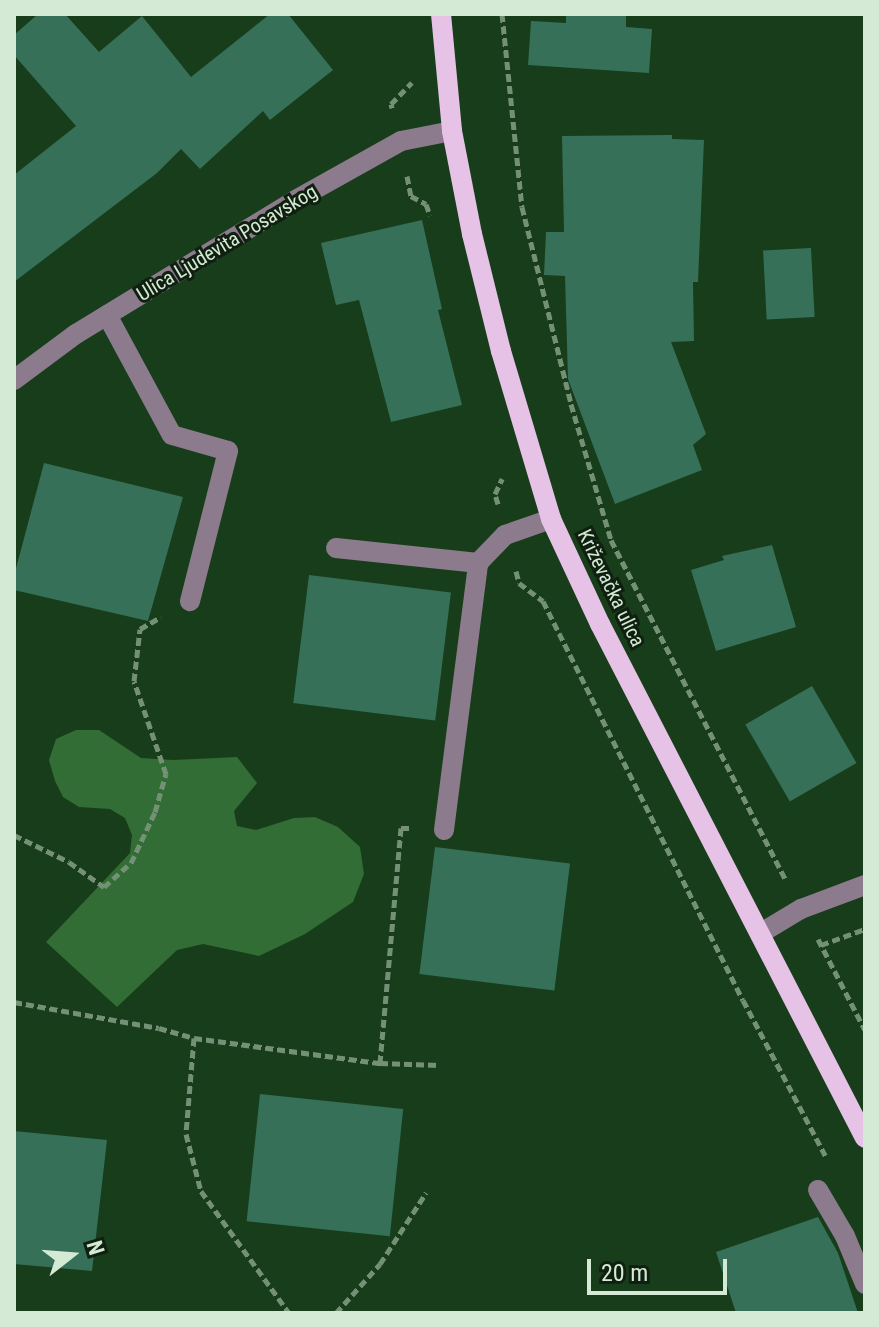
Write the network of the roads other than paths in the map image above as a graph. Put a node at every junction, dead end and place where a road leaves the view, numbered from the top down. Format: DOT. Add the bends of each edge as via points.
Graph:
graph roads {
  1 [pos="441,14"];
  2 [pos="452,131"];
  3 [pos="107,315"];
  4 [pos="14,380"];
  5 [pos="551,519"];
  6 [pos="336,548"];
  7 [pos="478,563"];
  8 [pos="190,601"];
  9 [pos="444,830"];
  10 [pos="865,885"];
  11 [pos="761,933"];
  12 [pos="865,1138"];
  13 [pos="818,1190"];
  14 [pos="865,1284"];
  1 -- 2 [label="main road, Križevačka ulica"];
  2 -- 3 [label="street, Ulica Ljudevita Posavskog" via="401,141"];
  2 -- 5 [label="main road, Križevačka ulica" via="501,351"];
  3 -- 4 [label="street, Ulica Ljudevita Posavskog"];
  3 -- 8 [label="street" via="172,435 228,451"];
  5 -- 7 [label="street" via="505,535"];
  5 -- 11 [label="main road, Križevačka ulica"];
  6 -- 7 [label="street"];
  7 -- 9 [label="street"];
  10 -- 11 [label="street" via="801,909"];
  11 -- 12 [label="main road, Križevačka ulica"];
  13 -- 14 [label="street"];
}
